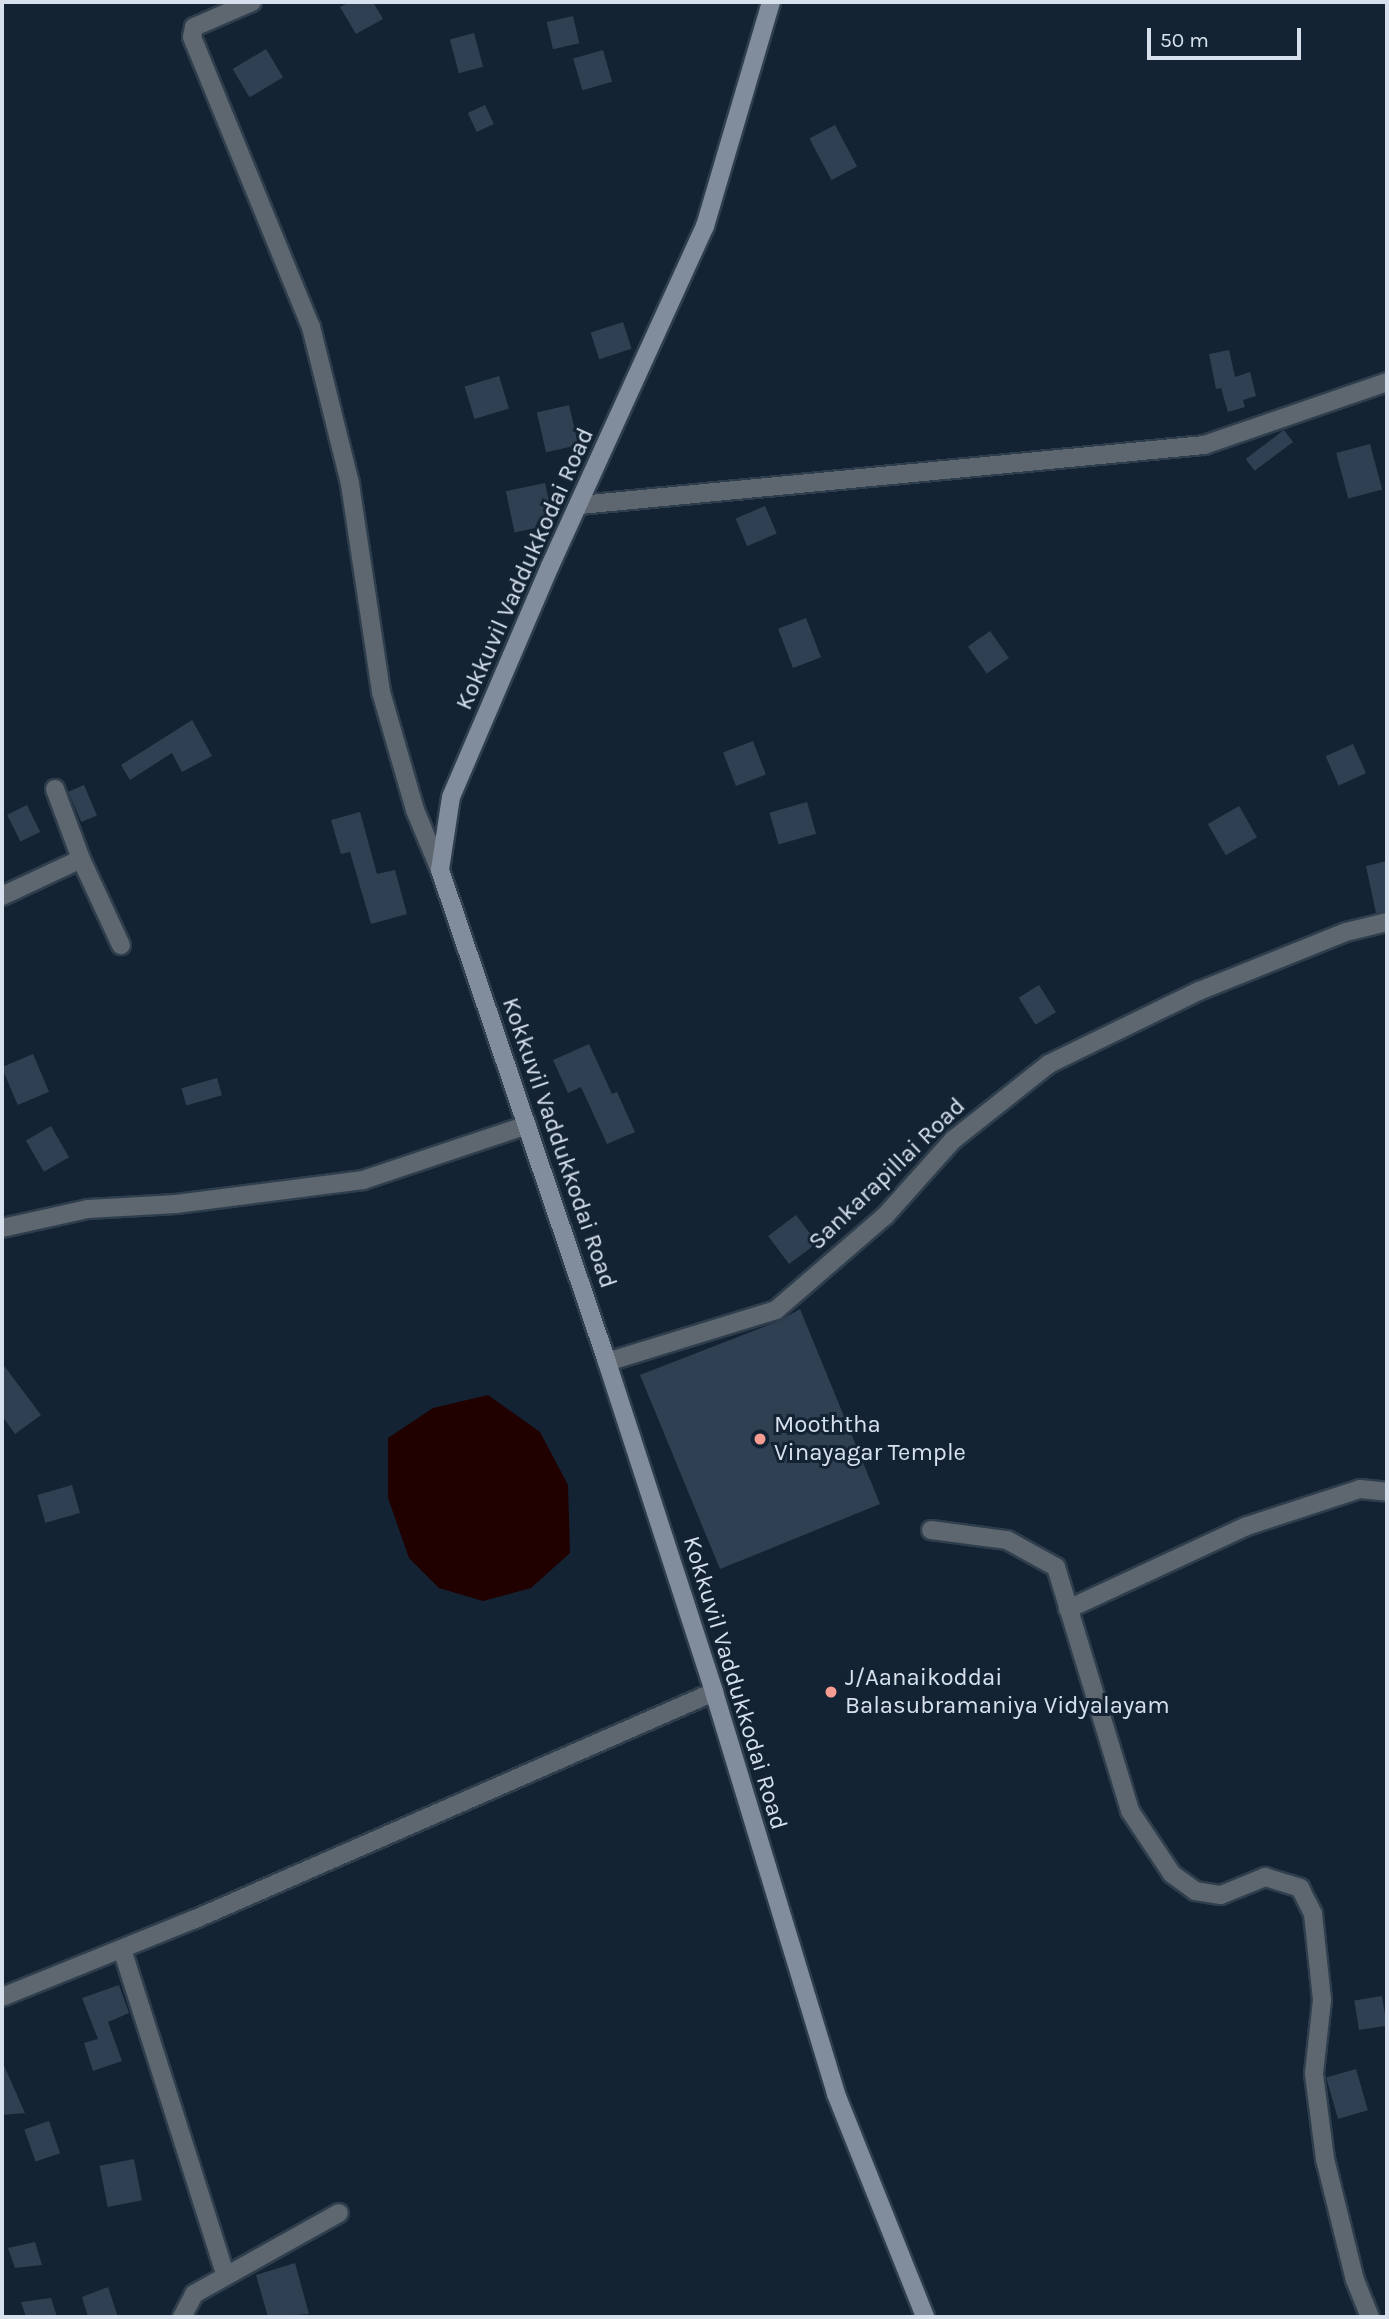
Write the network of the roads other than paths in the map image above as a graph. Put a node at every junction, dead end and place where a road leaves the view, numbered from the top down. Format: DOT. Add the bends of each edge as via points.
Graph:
graph roads {
  1 [pos="252,2"];
  2 [pos="771,2"];
  3 [pos="1387,382"];
  4 [pos="580,505"];
  5 [pos="55,789"];
  6 [pos="81,859"];
  7 [pos="440,870"];
  8 [pos="2,896"];
  9 [pos="1387,922"];
  10 [pos="121,945"];
  11 [pos="527,1125"];
  12 [pos="2,1228"];
  13 [pos="607,1362"];
  14 [pos="1387,1492"];
  15 [pos="930,1530"];
  16 [pos="1068,1609"];
  17 [pos="714,1692"];
  18 [pos="122,1948"];
  19 [pos="2,1997"];
  20 [pos="339,2213"];
  21 [pos="225,2274"];
  22 [pos="183,2317"];
  23 [pos="925,2317"];
  24 [pos="1370,2317"];
  1 -- 7 [label="street" via="194,27 192,37 311,327 350,484 381,692 415,810"];
  2 -- 4 [label="main road, Kokkuvil Vaddukkodai Road" via="705,226"];
  3 -- 4 [label="street" via="1204,445"];
  4 -- 7 [label="main road, Kokkuvil Vaddukkodai Road" via="451,797"];
  5 -- 6 [label="street"];
  6 -- 8 [label="street"];
  6 -- 10 [label="street"];
  7 -- 11 [label="main road, Kokkuvil Vaddukkodai Road"];
  9 -- 13 [label="street, Sankarapillai Road" via="1346,932 1199,991 1049,1064 953,1140 885,1216 776,1310"];
  11 -- 12 [label="street" via="363,1180 176,1204 88,1209"];
  11 -- 13 [label="main road, Kokkuvil Vaddukkodai Road"];
  13 -- 17 [label="main road, Kokkuvil Vaddukkodai Road"];
  14 -- 16 [label="street" via="1360,1489 1247,1526"];
  15 -- 16 [label="street" via="1007,1540 1056,1567"];
  16 -- 24 [label="street" via="1130,1811 1172,1874 1195,1891 1221,1895 1265,1877 1300,1888 1313,1914 1322,2000 1314,2074 1325,2159 1355,2280"];
  17 -- 18 [label="street"];
  17 -- 23 [label="main road, Kokkuvil Vaddukkodai Road" via="836,2094"];
  18 -- 19 [label="street"];
  18 -- 21 [label="street"];
  20 -- 21 [label="street"];
  21 -- 22 [label="street" via="194,2294"];
}
